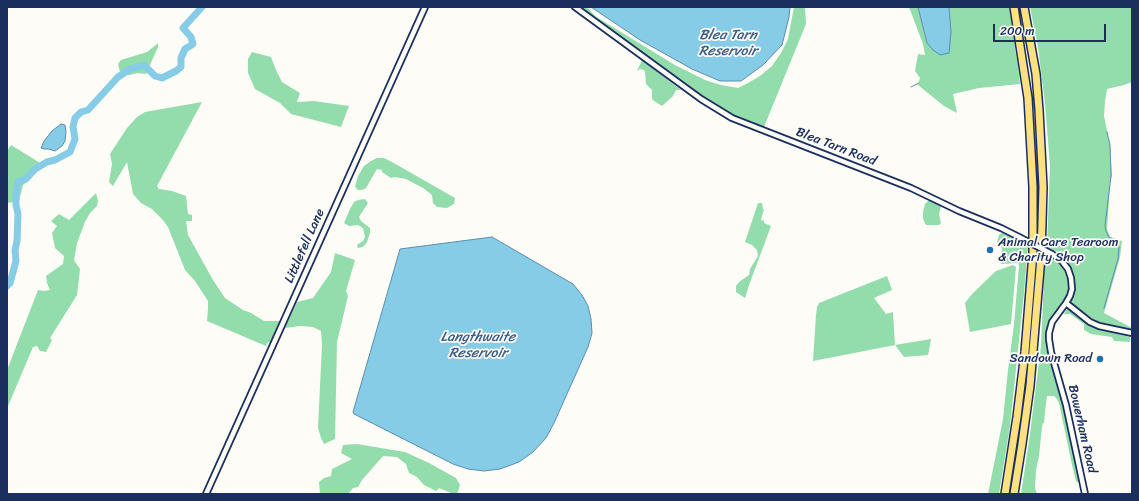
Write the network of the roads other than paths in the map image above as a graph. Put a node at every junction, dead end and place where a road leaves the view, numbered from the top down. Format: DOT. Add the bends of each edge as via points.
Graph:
graph roads {
  1 [pos="424,7"];
  2 [pos="575,7"];
  3 [pos="1014,7"];
  4 [pos="1024,7"];
  5 [pos="1066,303"];
  6 [pos="1132,333"];
  7 [pos="206,494"];
  8 [pos="1005,494"];
  9 [pos="1014,494"];
  10 [pos="1085,494"];
  1 -- 7 [label="street, Littlefell Lane"];
  2 -- 5 [label="street, Blea Tarn Road, bridge" via="716,110 911,188 1052,254 1061,260 1071,278 1072,289"];
  3 -- 8 [label="highway" via="1028,98 1033,187 1032,252 1025,352"];
  4 -- 9 [label="highway" via="1036,74 1043,187 1041,257 1032,356"];
  5 -- 6 [label="street" via="1090,322"];
  5 -- 10 [label="street, Bowerham Road" via="1052,322 1049,339"];
}
